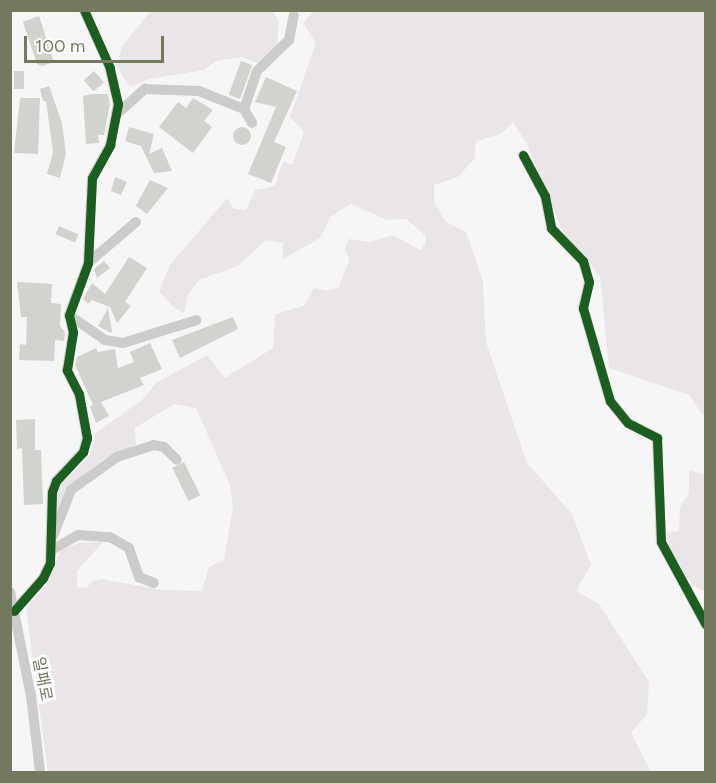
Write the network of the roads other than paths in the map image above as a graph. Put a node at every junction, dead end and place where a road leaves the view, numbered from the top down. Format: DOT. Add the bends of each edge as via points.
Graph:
graph roads {
  1 [pos="84,10"];
  2 [pos="294,15"];
  3 [pos="243,109"];
  4 [pos="117,114"];
  5 [pos="252,123"];
  6 [pos="524,155"];
  7 [pos="136,222"];
  8 [pos="88,263"];
  9 [pos="69,315"];
  10 [pos="197,320"];
  11 [pos="177,460"];
  12 [pos="53,536"];
  13 [pos="52,550"];
  14 [pos="154,583"];
  15 [pos="10,592"];
  16 [pos="14,611"];
  17 [pos="705,625"];
  18 [pos="40,772"];
  1 -- 4 [label="street" via="110,69"];
  2 -- 3 [label="street" via="289,40 257,71"];
  3 -- 4 [label="street" via="199,91 145,89"];
  3 -- 5 [label="street"];
  4 -- 8 [label="street" via="110,145 92,178"];
  6 -- 17 [label="street" via="545,196 551,228 583,261 589,282 584,308 610,401 628,423 657,438 661,542"];
  7 -- 8 [label="street"];
  8 -- 9 [label="street"];
  9 -- 10 [label="street" via="105,340 123,343"];
  9 -- 12 [label="street" via="73,332 67,370 81,402 87,438 84,452 56,481 52,492"];
  11 -- 12 [label="street" via="164,447 153,445 117,457 71,490"];
  12 -- 13 [label="street"];
  13 -- 14 [label="street" via="78,535 110,537 129,548 139,577"];
  13 -- 16 [label="street" via="43,578"];
  15 -- 16 [label="street, 일패로"];
  16 -- 18 [label="street, 일패로" via="31,696"];
}
